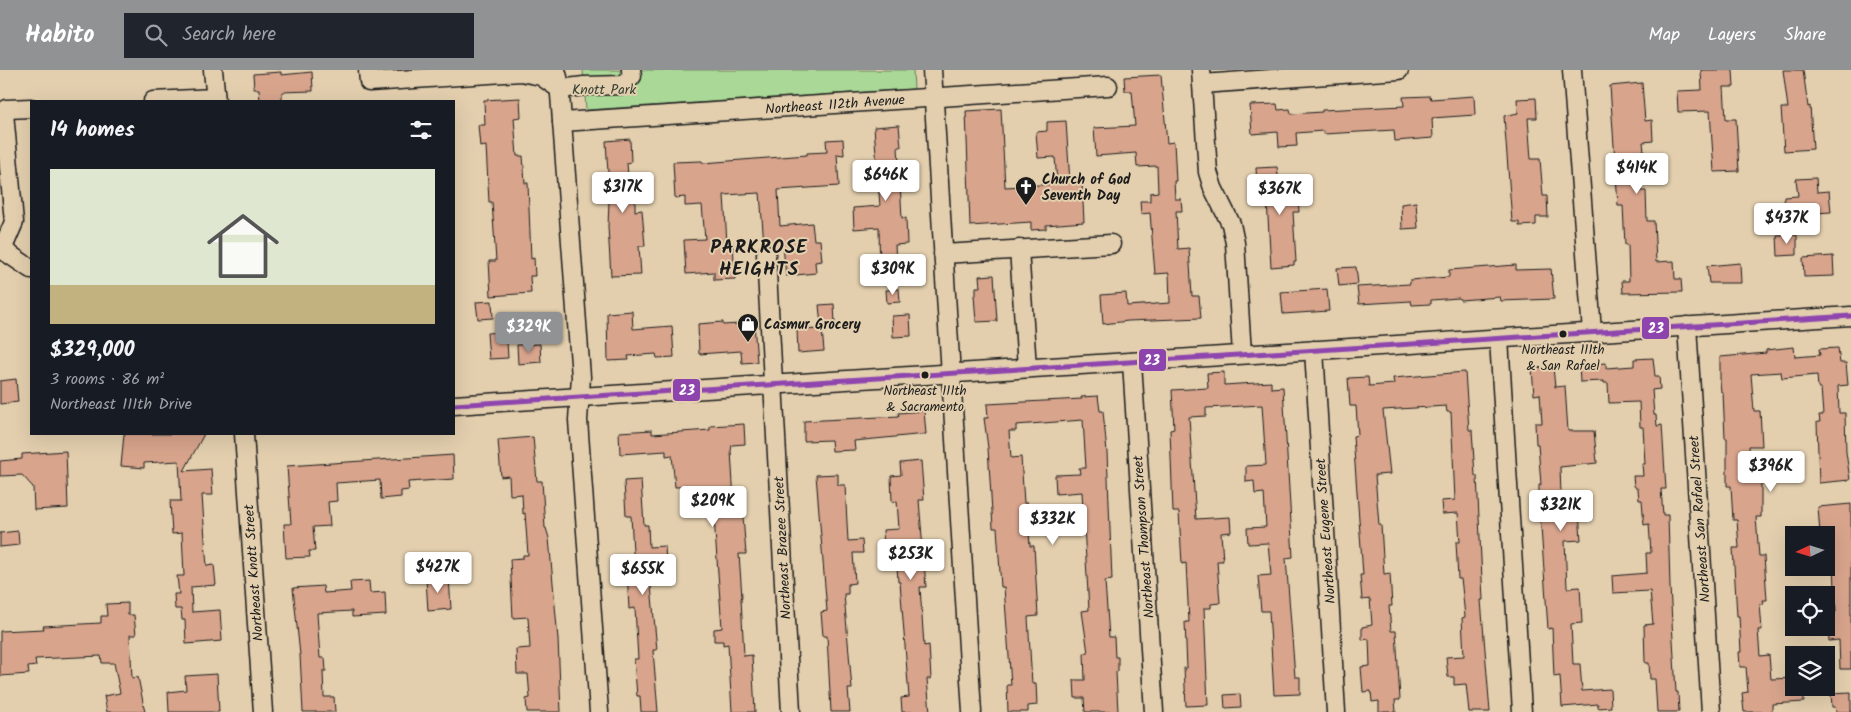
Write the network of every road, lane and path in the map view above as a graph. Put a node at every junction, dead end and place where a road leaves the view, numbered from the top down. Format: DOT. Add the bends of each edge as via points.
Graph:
graph roads {
  1 [pos="213,70"];
  2 [pos="556,70"];
  3 [pos="631,70"];
  4 [pos="932,70"];
  5 [pos="1399,70"];
  6 [pos="1572,70"];
  7 [pos="368,76"];
  8 [pos="1201,77"];
  9 [pos="1108,86"];
  10 [pos="560,89"];
  11 [pos="934,98"];
  12 [pos="215,100"];
  13 [pos="30,108"];
  14 [pos="562,122"];
  15 [pos="1111,244"];
  16 [pos="1,249"];
  17 [pos="1019,249"];
  18 [pos="766,254"];
  19 [pos="943,254"];
  20 [pos="30,269"];
  21 [pos="1851,316"];
  22 [pos="1687,326"];
  23 [pos="1592,332"];
  24 [pos="1499,338"];
  25 [pos="1314,350"];
  26 [pos="1242,354"];
  27 [pos="1132,362"];
  28 [pos="1027,368"];
  29 [pos="951,373"];
  30 [pos="773,385"];
  31 [pos="580,397"];
  32 [pos="455,405"];
  33 [pos="244,435"];
  34 [pos="263,712"];
  35 [pos="599,712"];
  36 [pos="791,712"];
  37 [pos="972,712"];
  38 [pos="1154,712"];
  39 [pos="1336,712"];
  40 [pos="1522,712"];
  41 [pos="1711,712"];
  1 -- 12 [label="street"];
  2 -- 10 [label="street"];
  3 -- 10 [label="street" via="632,76 624,84"];
  4 -- 11 [label="street"];
  5 -- 8 [label="street"];
  6 -- 23 [label="street"];
  7 -- 10 [label="street" via="521,72 540,76"];
  8 -- 26 [label="street" via="1208,172 1212,188 1231,224 1235,242"];
  9 -- 11 [label="street, Northeast 112th Avenue"];
  10 -- 14 [label="street"];
  11 -- 14 [label="street, Northeast 112th Avenue"];
  11 -- 19 [label="street"];
  13 -- 16 [label="street" via="7,109 4,114 14,222"];
  14 -- 31 [label="street"];
  15 -- 17 [label="street"];
  16 -- 20 [label="street"];
  17 -- 19 [label="street"];
  17 -- 28 [label="street"];
  18 -- 30 [label="street, Northeast Brazee Street"];
  19 -- 29 [label="street"];
  21 -- 22 [label="street"];
  22 -- 23 [label="street"];
  22 -- 41 [label="street, Northeast San Rafael Street"];
  23 -- 24 [label="street"];
  24 -- 25 [label="street"];
  24 -- 40 [label="street"];
  25 -- 26 [label="street"];
  25 -- 39 [label="street, Northeast Eugene Street"];
  26 -- 27 [label="street"];
  27 -- 28 [label="street"];
  27 -- 38 [label="street, Northeast Thompson Street"];
  28 -- 29 [label="street"];
  29 -- 30 [label="street"];
  29 -- 37 [label="street"];
  30 -- 31 [label="street"];
  30 -- 36 [label="street, Northeast Brazee Street"];
  31 -- 32 [label="street"];
  31 -- 35 [label="street" via="578,420"];
  33 -- 34 [label="street, Northeast Knott Street"];
}
